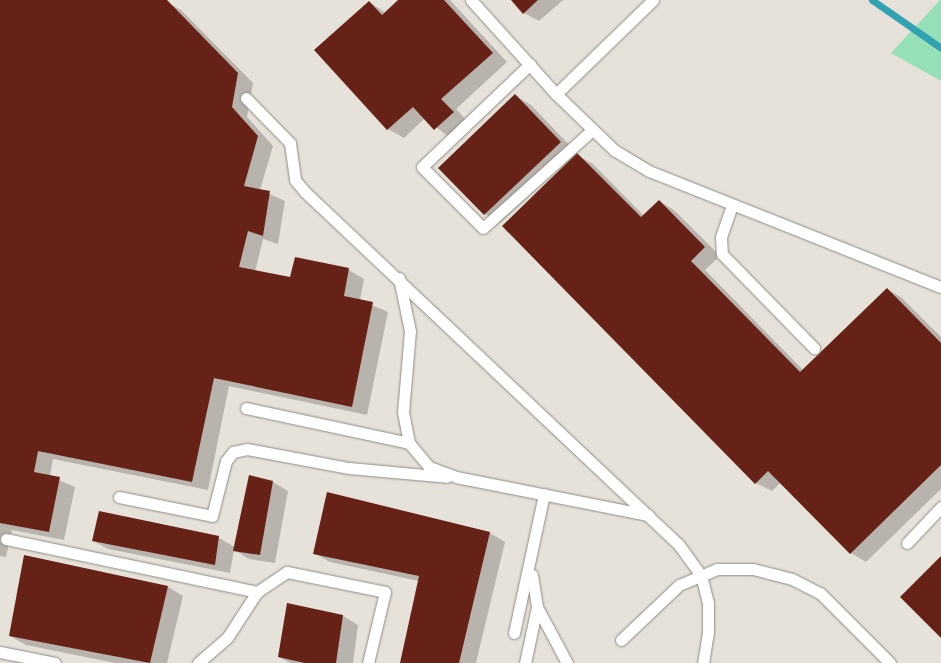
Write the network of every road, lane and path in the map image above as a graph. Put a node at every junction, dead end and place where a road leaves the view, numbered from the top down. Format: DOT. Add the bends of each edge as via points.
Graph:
graph roads {
  1 [pos="470,0"];
  2 [pos="653,0"];
  3 [pos="530,64"];
  4 [pos="556,94"];
  5 [pos="246,98"];
  6 [pos="591,131"];
  7 [pos="732,205"];
  8 [pos="399,278"];
  9 [pos="941,287"];
  10 [pos="814,348"];
  11 [pos="246,408"];
  12 [pos="409,443"];
  13 [pos="456,477"];
  14 [pos="544,494"];
  15 [pos="119,497"];
  16 [pos="941,507"];
  17 [pos="648,515"];
  18 [pos="6,539"];
  19 [pos="907,543"];
  20 [pos="532,551"];
  21 [pos="701,576"];
  22 [pos="257,592"];
  23 [pos="537,607"];
  24 [pos="514,633"];
  25 [pos="621,640"];
  26 [pos="0,652"];
  27 [pos="55,663"];
  28 [pos="198,663"];
  29 [pos="368,663"];
  30 [pos="525,663"];
  31 [pos="567,663"];
  32 [pos="703,663"];
  33 [pos="890,663"];
  1 -- 3 [label="lane"];
  2 -- 4 [label="lane"];
  3 -- 4 [label="lane"];
  3 -- 6 [label="lane" via="422,167 483,228"];
  4 -- 6 [label="lane"];
  5 -- 8 [label="lane" via="290,143 295,180 305,192"];
  6 -- 7 [label="lane" via="614,150 649,171"];
  7 -- 9 [label="lane"];
  7 -- 10 [label="lane" via="721,237 722,254"];
  8 -- 12 [label="lane" via="410,331 403,412"];
  8 -- 17 [label="lane"];
  11 -- 12 [label="lane"];
  12 -- 13 [label="lane" via="429,467"];
  13 -- 14 [label="lane"];
  13 -- 15 [label="lane" via="349,468 247,449 233,452 226,461 212,516"];
  14 -- 17 [label="lane"];
  14 -- 20 [label="lane"];
  16 -- 19 [label="lane"];
  17 -- 21 [label="lane" via="679,545"];
  18 -- 22 [label="lane"];
  20 -- 23 [label="lane" via="532,588"];
  20 -- 24 [label="lane"];
  21 -- 25 [label="lane" via="679,585"];
  21 -- 32 [label="lane" via="708,603"];
  21 -- 33 [label="lane" via="717,569 753,569 792,579 820,593"];
  22 -- 28 [label="lane" via="227,638"];
  22 -- 29 [label="lane" via="287,572 385,592"];
  23 -- 30 [label="lane"];
  23 -- 31 [label="lane"];
  26 -- 27 [label="lane"];
}
